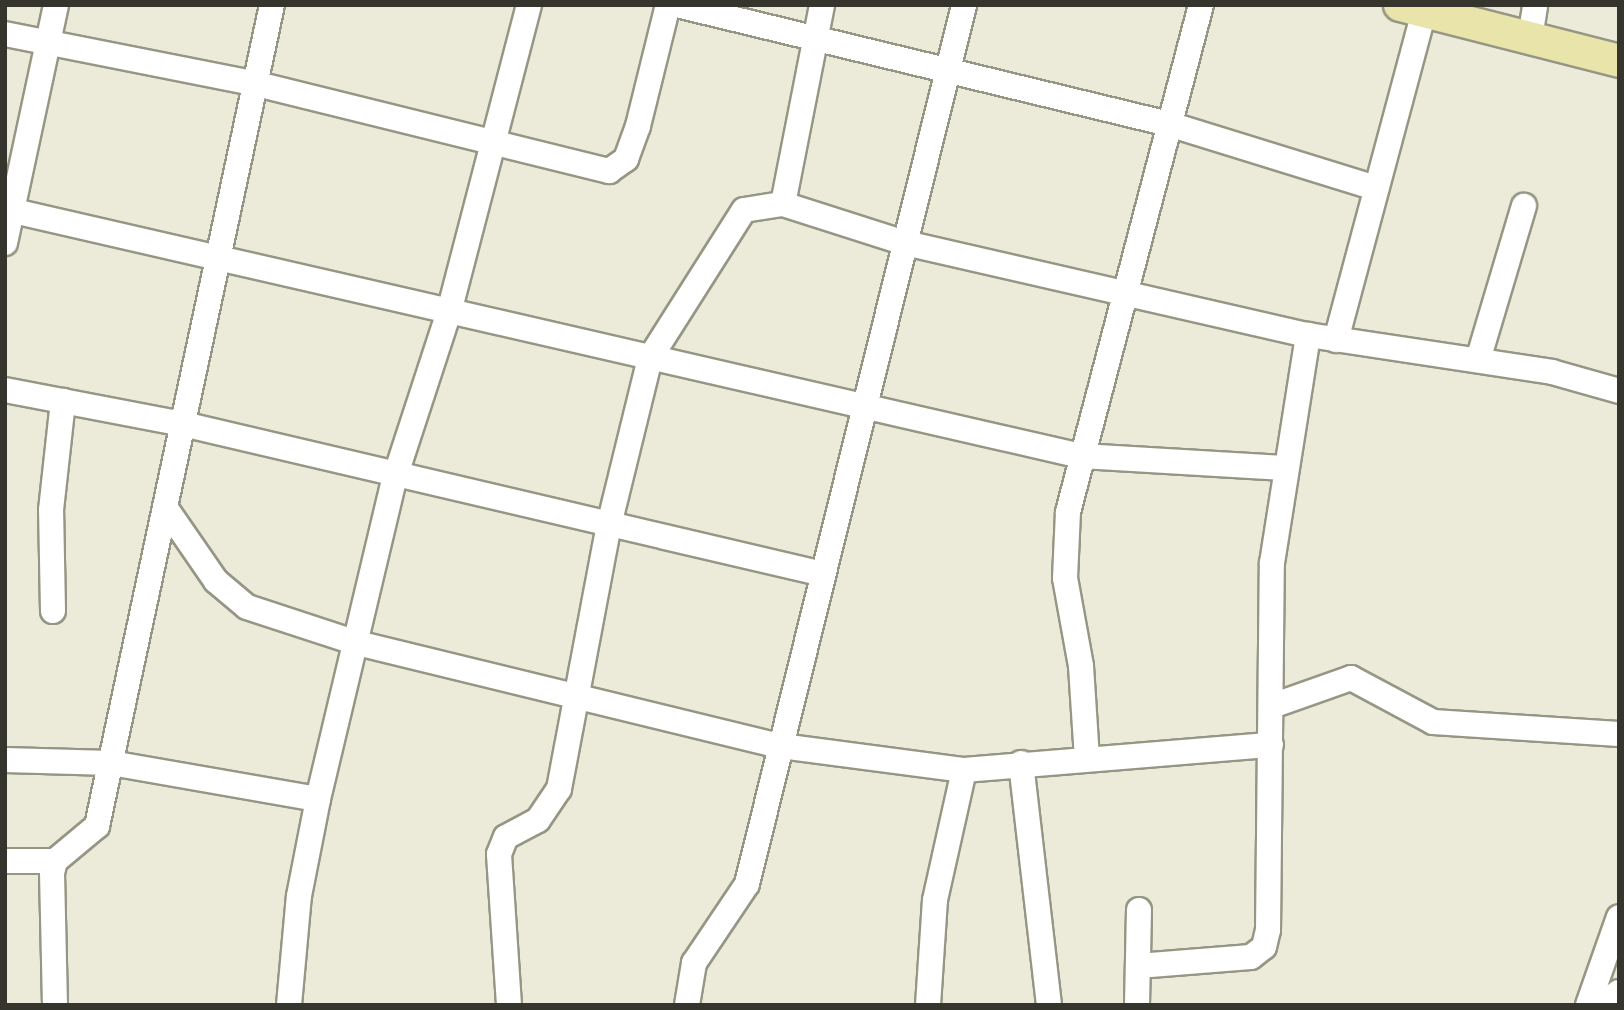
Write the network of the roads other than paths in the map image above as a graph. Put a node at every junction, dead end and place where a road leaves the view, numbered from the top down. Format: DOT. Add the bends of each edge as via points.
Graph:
graph roads {
  1 [pos="56,5"];
  2 [pos="272,5"];
  3 [pos="529,5"];
  4 [pos="668,5"];
  5 [pos="677,5"];
  6 [pos="822,5"];
  7 [pos="964,5"];
  8 [pos="1202,5"];
  9 [pos="1535,5"];
  10 [pos="1412,8"];
  11 [pos="5,34"];
  12 [pos="1530,38"];
  13 [pos="816,42"];
  14 [pos="48,43"];
  15 [pos="1619,61"];
  16 [pos="949,72"];
  17 [pos="257,85"];
  18 [pos="1169,124"];
  19 [pos="491,140"];
  20 [pos="1376,188"];
  21 [pos="783,204"];
  22 [pos="1524,206"];
  23 [pos="9,210"];
  24 [pos="5,243"];
  25 [pos="905,243"];
  26 [pos="219,256"];
  27 [pos="1124,290"];
  28 [pos="449,312"];
  29 [pos="1308,335"];
  30 [pos="1336,340"];
  31 [pos="650,358"];
  32 [pos="1478,360"];
  33 [pos="5,390"];
  34 [pos="1619,390"];
  35 [pos="63,401"];
  36 [pos="861,407"];
  37 [pos="183,424"];
  38 [pos="1081,456"];
  39 [pos="1285,468"];
  40 [pos="395,477"];
  41 [pos="166,507"];
  42 [pos="610,525"];
  43 [pos="823,573"];
  44 [pos="53,611"];
  45 [pos="358,643"];
  46 [pos="578,696"];
  47 [pos="1272,706"];
  48 [pos="1619,734"];
  49 [pos="1271,745"];
  50 [pos="781,746"];
  51 [pos="1087,759"];
  52 [pos="5,760"];
  53 [pos="111,763"];
  54 [pos="1021,764"];
  55 [pos="964,770"];
  56 [pos="318,799"];
  57 [pos="5,861"];
  58 [pos="55,861"];
  59 [pos="1139,910"];
  60 [pos="1619,918"];
  61 [pos="1138,966"];
  62 [pos="1619,992"];
  63 [pos="55,1005"];
  64 [pos="289,1005"];
  65 [pos="509,1005"];
  66 [pos="687,1005"];
  67 [pos="928,1005"];
  68 [pos="1049,1005"];
  69 [pos="1137,1005"];
  70 [pos="1588,1005"];
  71 [pos="1601,1005"];
  1 -- 14 [label="street"];
  2 -- 17 [label="street"];
  3 -- 19 [label="street"];
  4 -- 19 [label="street" via="638,126 619,166 598,171"];
  5 -- 13 [label="street"];
  6 -- 13 [label="street"];
  7 -- 16 [label="street"];
  8 -- 18 [label="street"];
  9 -- 12 [label="street"];
  10 -- 12 [label="main road"];
  10 -- 20 [label="street"];
  11 -- 14 [label="street"];
  12 -- 15 [label="main road"];
  13 -- 16 [label="street"];
  13 -- 21 [label="street"];
  14 -- 17 [label="street"];
  14 -- 23 [label="street"];
  16 -- 18 [label="street"];
  16 -- 25 [label="street"];
  17 -- 19 [label="street"];
  17 -- 26 [label="street"];
  18 -- 20 [label="street"];
  18 -- 27 [label="street"];
  19 -- 28 [label="street"];
  20 -- 30 [label="street"];
  21 -- 25 [label="street"];
  21 -- 31 [label="street" via="744,210"];
  22 -- 32 [label="street"];
  23 -- 24 [label="street"];
  23 -- 26 [label="street"];
  25 -- 27 [label="street"];
  25 -- 36 [label="street"];
  26 -- 28 [label="street"];
  26 -- 37 [label="street"];
  27 -- 29 [label="street"];
  27 -- 38 [label="street"];
  28 -- 31 [label="street"];
  28 -- 40 [label="street"];
  29 -- 30 [label="street"];
  29 -- 39 [label="street"];
  30 -- 32 [label="street"];
  31 -- 36 [label="street"];
  31 -- 42 [label="street"];
  32 -- 34 [label="street"];
  33 -- 35 [label="street"];
  35 -- 37 [label="street"];
  35 -- 44 [label="street" via="51,510"];
  36 -- 38 [label="street"];
  36 -- 43 [label="street"];
  37 -- 40 [label="street"];
  37 -- 41 [label="street"];
  38 -- 39 [label="street"];
  38 -- 51 [label="street" via="1065,567"];
  39 -- 47 [label="street" via="1272,563"];
  40 -- 42 [label="street"];
  40 -- 45 [label="street"];
  41 -- 45 [label="street" via="232,598"];
  41 -- 53 [label="street"];
  42 -- 43 [label="street"];
  42 -- 46 [label="street"];
  43 -- 50 [label="street"];
  45 -- 46 [label="street"];
  45 -- 56 [label="street"];
  46 -- 50 [label="street"];
  46 -- 65 [label="street" via="552,806 506,837 499,854"];
  47 -- 48 [label="street" via="1351,678 1433,722"];
  47 -- 49 [label="street"];
  49 -- 51 [label="street"];
  49 -- 61 [label="street" via="1264,947 1251,957"];
  50 -- 55 [label="street"];
  50 -- 66 [label="street" via="747,884 694,963"];
  51 -- 54 [label="street"];
  52 -- 53 [label="street"];
  53 -- 56 [label="street"];
  53 -- 58 [label="street" via="92,837"];
  54 -- 55 [label="street"];
  54 -- 68 [label="street"];
  55 -- 67 [label="street" via="935,900"];
  56 -- 64 [label="street" via="299,896"];
  57 -- 58 [label="street"];
  58 -- 63 [label="street"];
  59 -- 61 [label="street"];
  60 -- 70 [label="street"];
  61 -- 69 [label="street"];
  62 -- 71 [label="street"];
}
